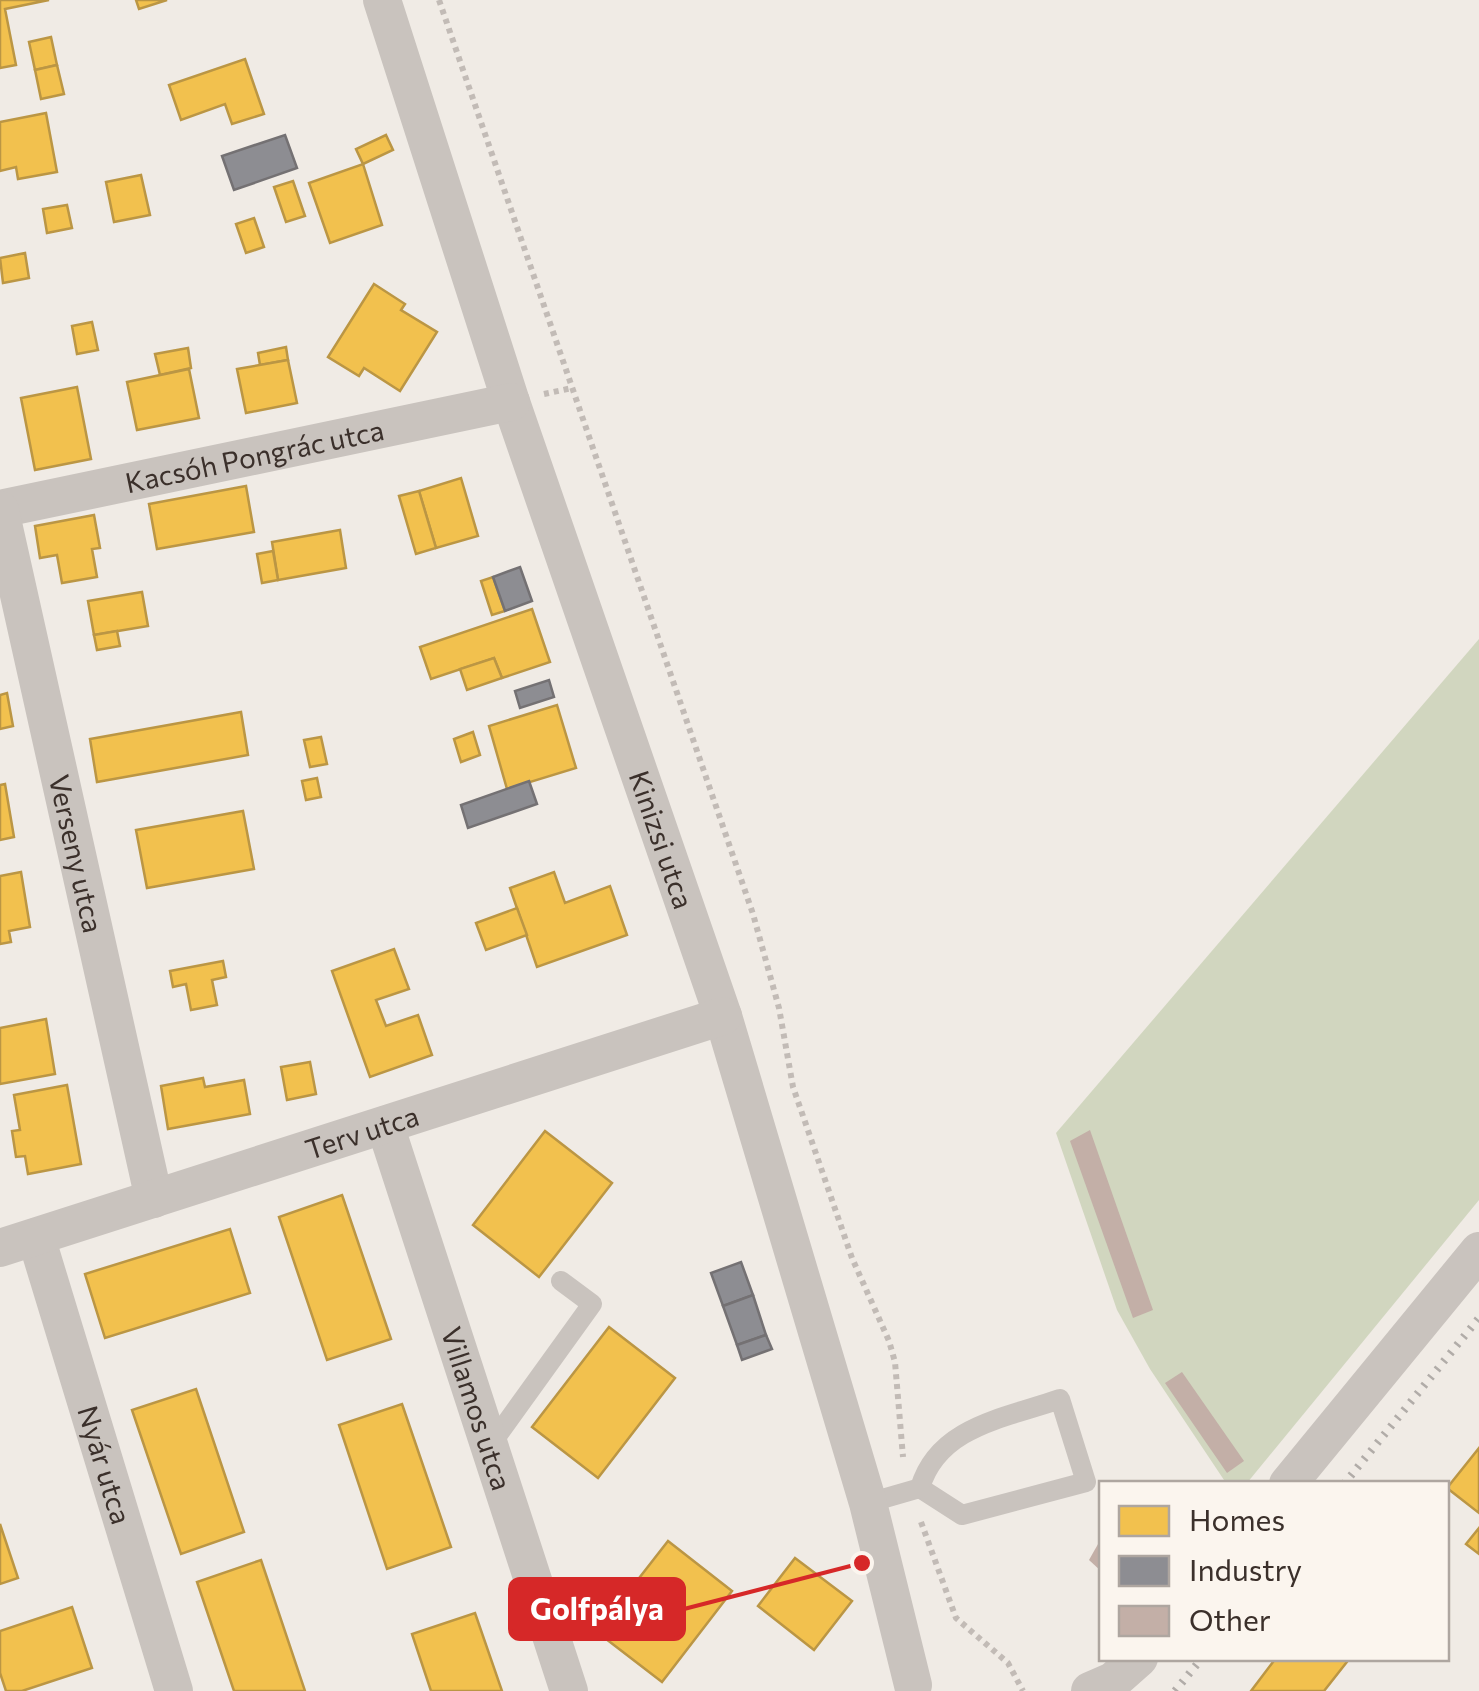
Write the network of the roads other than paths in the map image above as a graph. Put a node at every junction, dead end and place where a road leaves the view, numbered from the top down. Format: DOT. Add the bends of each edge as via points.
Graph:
graph roads {
  1 [pos="382,0"];
  2 [pos="510,402"];
  3 [pos="0,510"];
  4 [pos="724,1016"];
  5 [pos="384,1125"];
  6 [pos="154,1199"];
  7 [pos="36,1237"];
  8 [pos="0,1248"];
  9 [pos="1479,1251"];
  10 [pos="560,1281"];
  11 [pos="489,1446"];
  12 [pos="1290,1481"];
  13 [pos="916,1491"];
  14 [pos="868,1503"];
  15 [pos="1136,1661"];
  16 [pos="911,1689"];
  17 [pos="174,1691"];
  18 [pos="568,1691"];
  19 [pos="1090,1691"];
  1 -- 2 [label="street, Kinizsi utca"];
  2 -- 3 [label="street, Kacsóh Pongrác utca"];
  2 -- 4 [label="street, Kinizsi utca"];
  3 -- 6 [label="street, Verseny utca"];
  4 -- 5 [label="street, Terv utca"];
  4 -- 14 [label="street, Kinizsi utca"];
  5 -- 6 [label="street, Terv utca"];
  5 -- 11 [label="street, Villamos utca"];
  6 -- 7 [label="street, Terv utca"];
  7 -- 8 [label="street, Terv utca"];
  7 -- 17 [label="street, Nyár utca"];
  9 -- 12 [label="street"];
  10 -- 11 [label="lane" via="592,1304"];
  11 -- 18 [label="street, Villamos utca"];
  13 -- 13 [label="lane" via="956,1435 1060,1399 1086,1482 962,1515"];
  13 -- 14 [label="lane"];
  14 -- 16 [label="street, Kinizsi utca"];
  15 -- 19 [label="street"];
}
